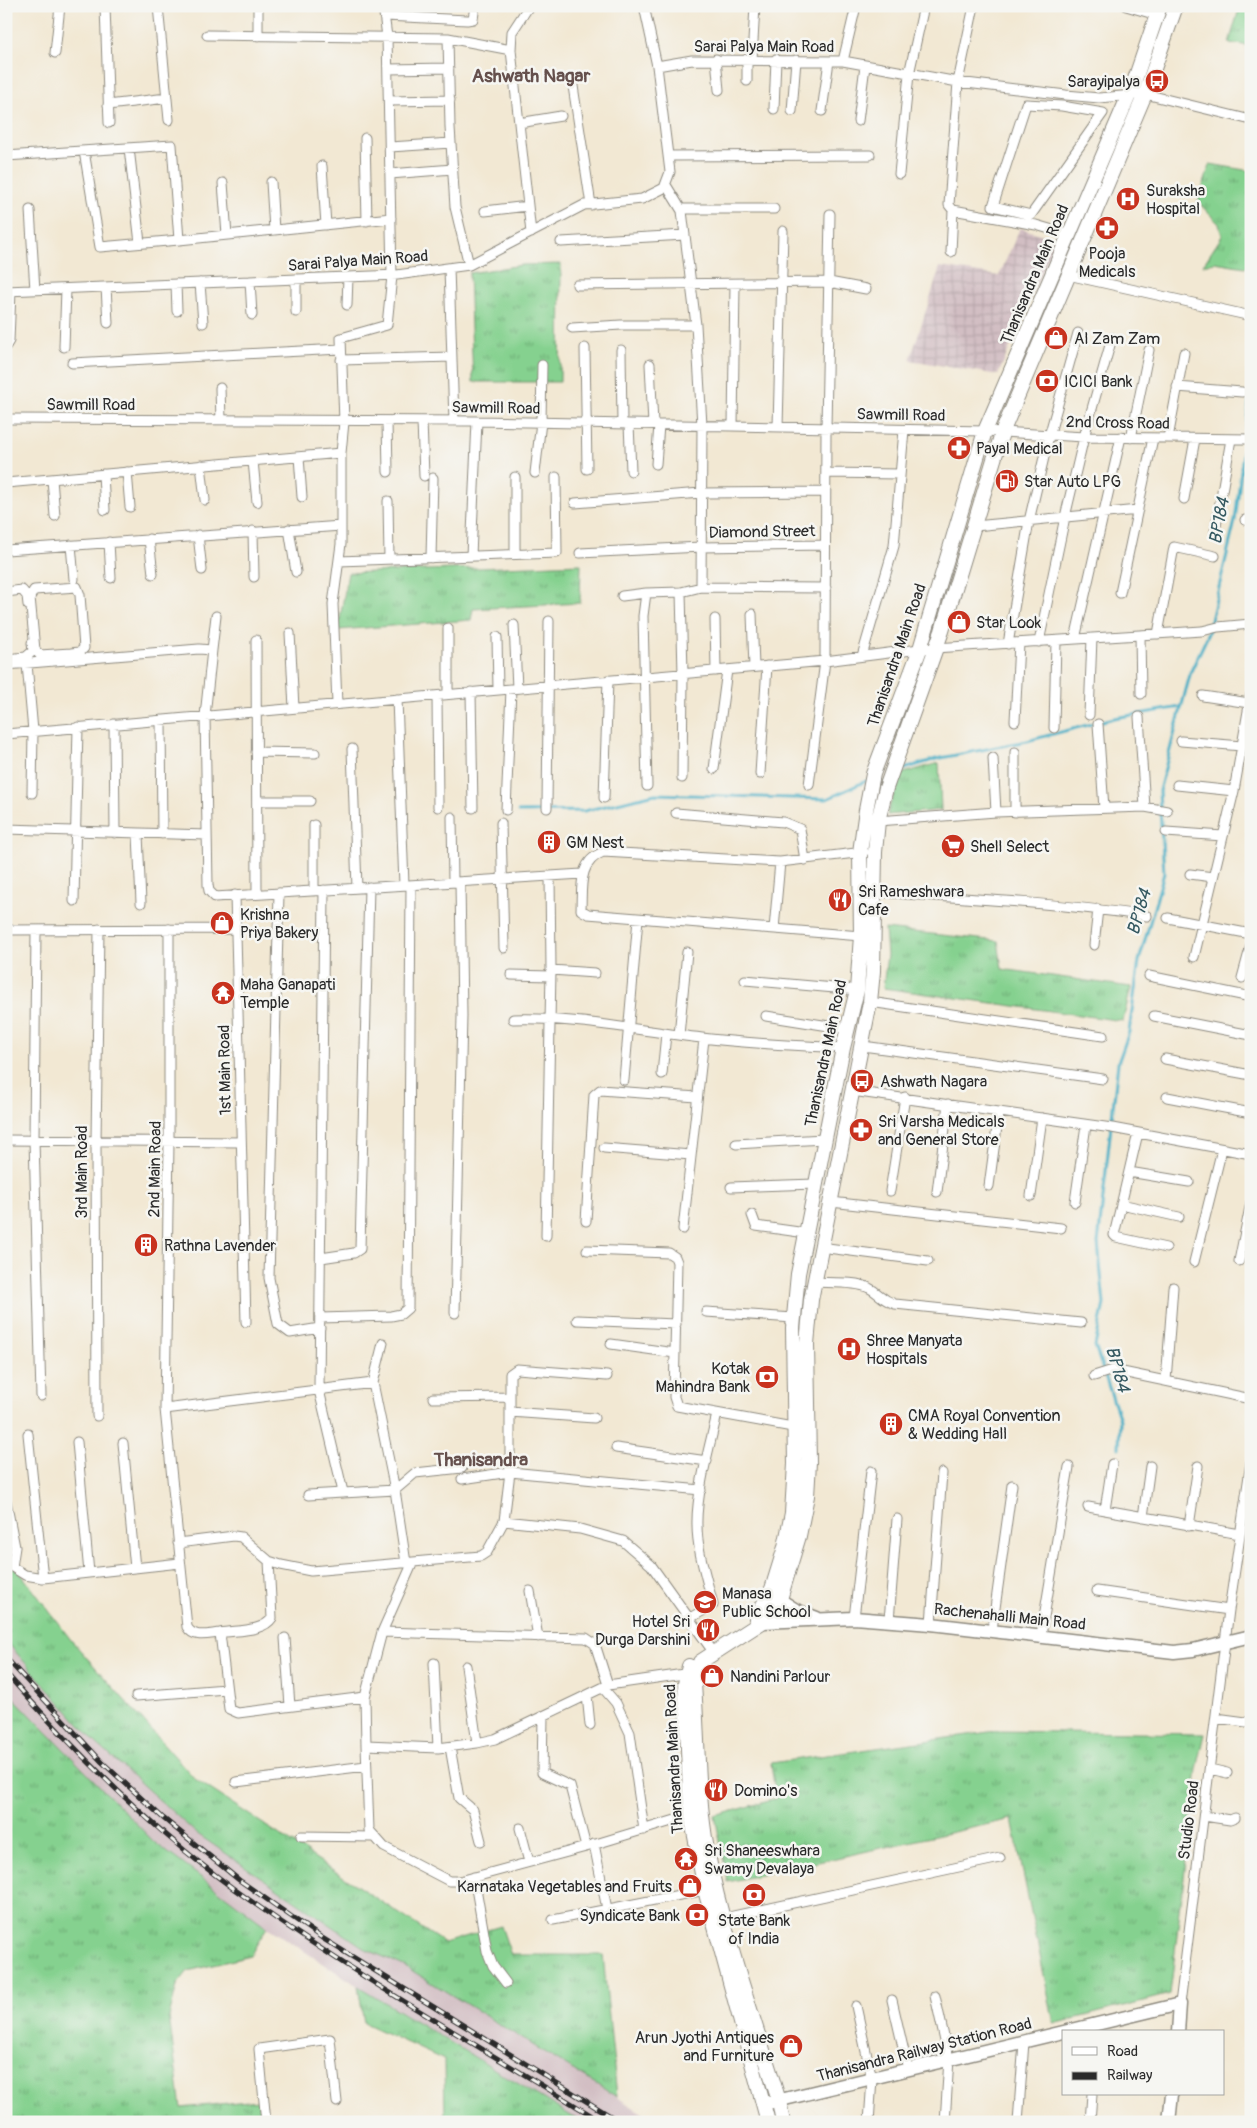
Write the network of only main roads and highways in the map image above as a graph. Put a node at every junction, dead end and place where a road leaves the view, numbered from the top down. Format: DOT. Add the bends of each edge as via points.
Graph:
graph roads {
  1 [pos="1176,6"];
  2 [pos="1158,11"];
  3 [pos="775,1596"];
  4 [pos="696,1814"];
  5 [pos="768,2122"];
  6 [pos="782,2122"];
  1 -- 3 [label="main road, Thanisandra Main Road" via="1145,94 1002,433 936,648 886,788 875,852 874,972 870,1002 820,1247 807,1344 807,1496 799,1536"];
  2 -- 3 [label="main road, Thanisandra Main Road" via="1129,94 985,431 920,649 873,774 860,852 861,936 857,990 798,1274 794,1318 792,1513"];
  3 -- 4 [label="main road, Thanisandra Main Road" via="759,1620 712,1650 693,1658 691,1673 684,1684"];
  4 -- 5 [label="main road, Thanisandra Main Road" via="705,1890"];
  4 -- 6 [label="main road, Thanisandra Main Road" via="779,2101"];
}
